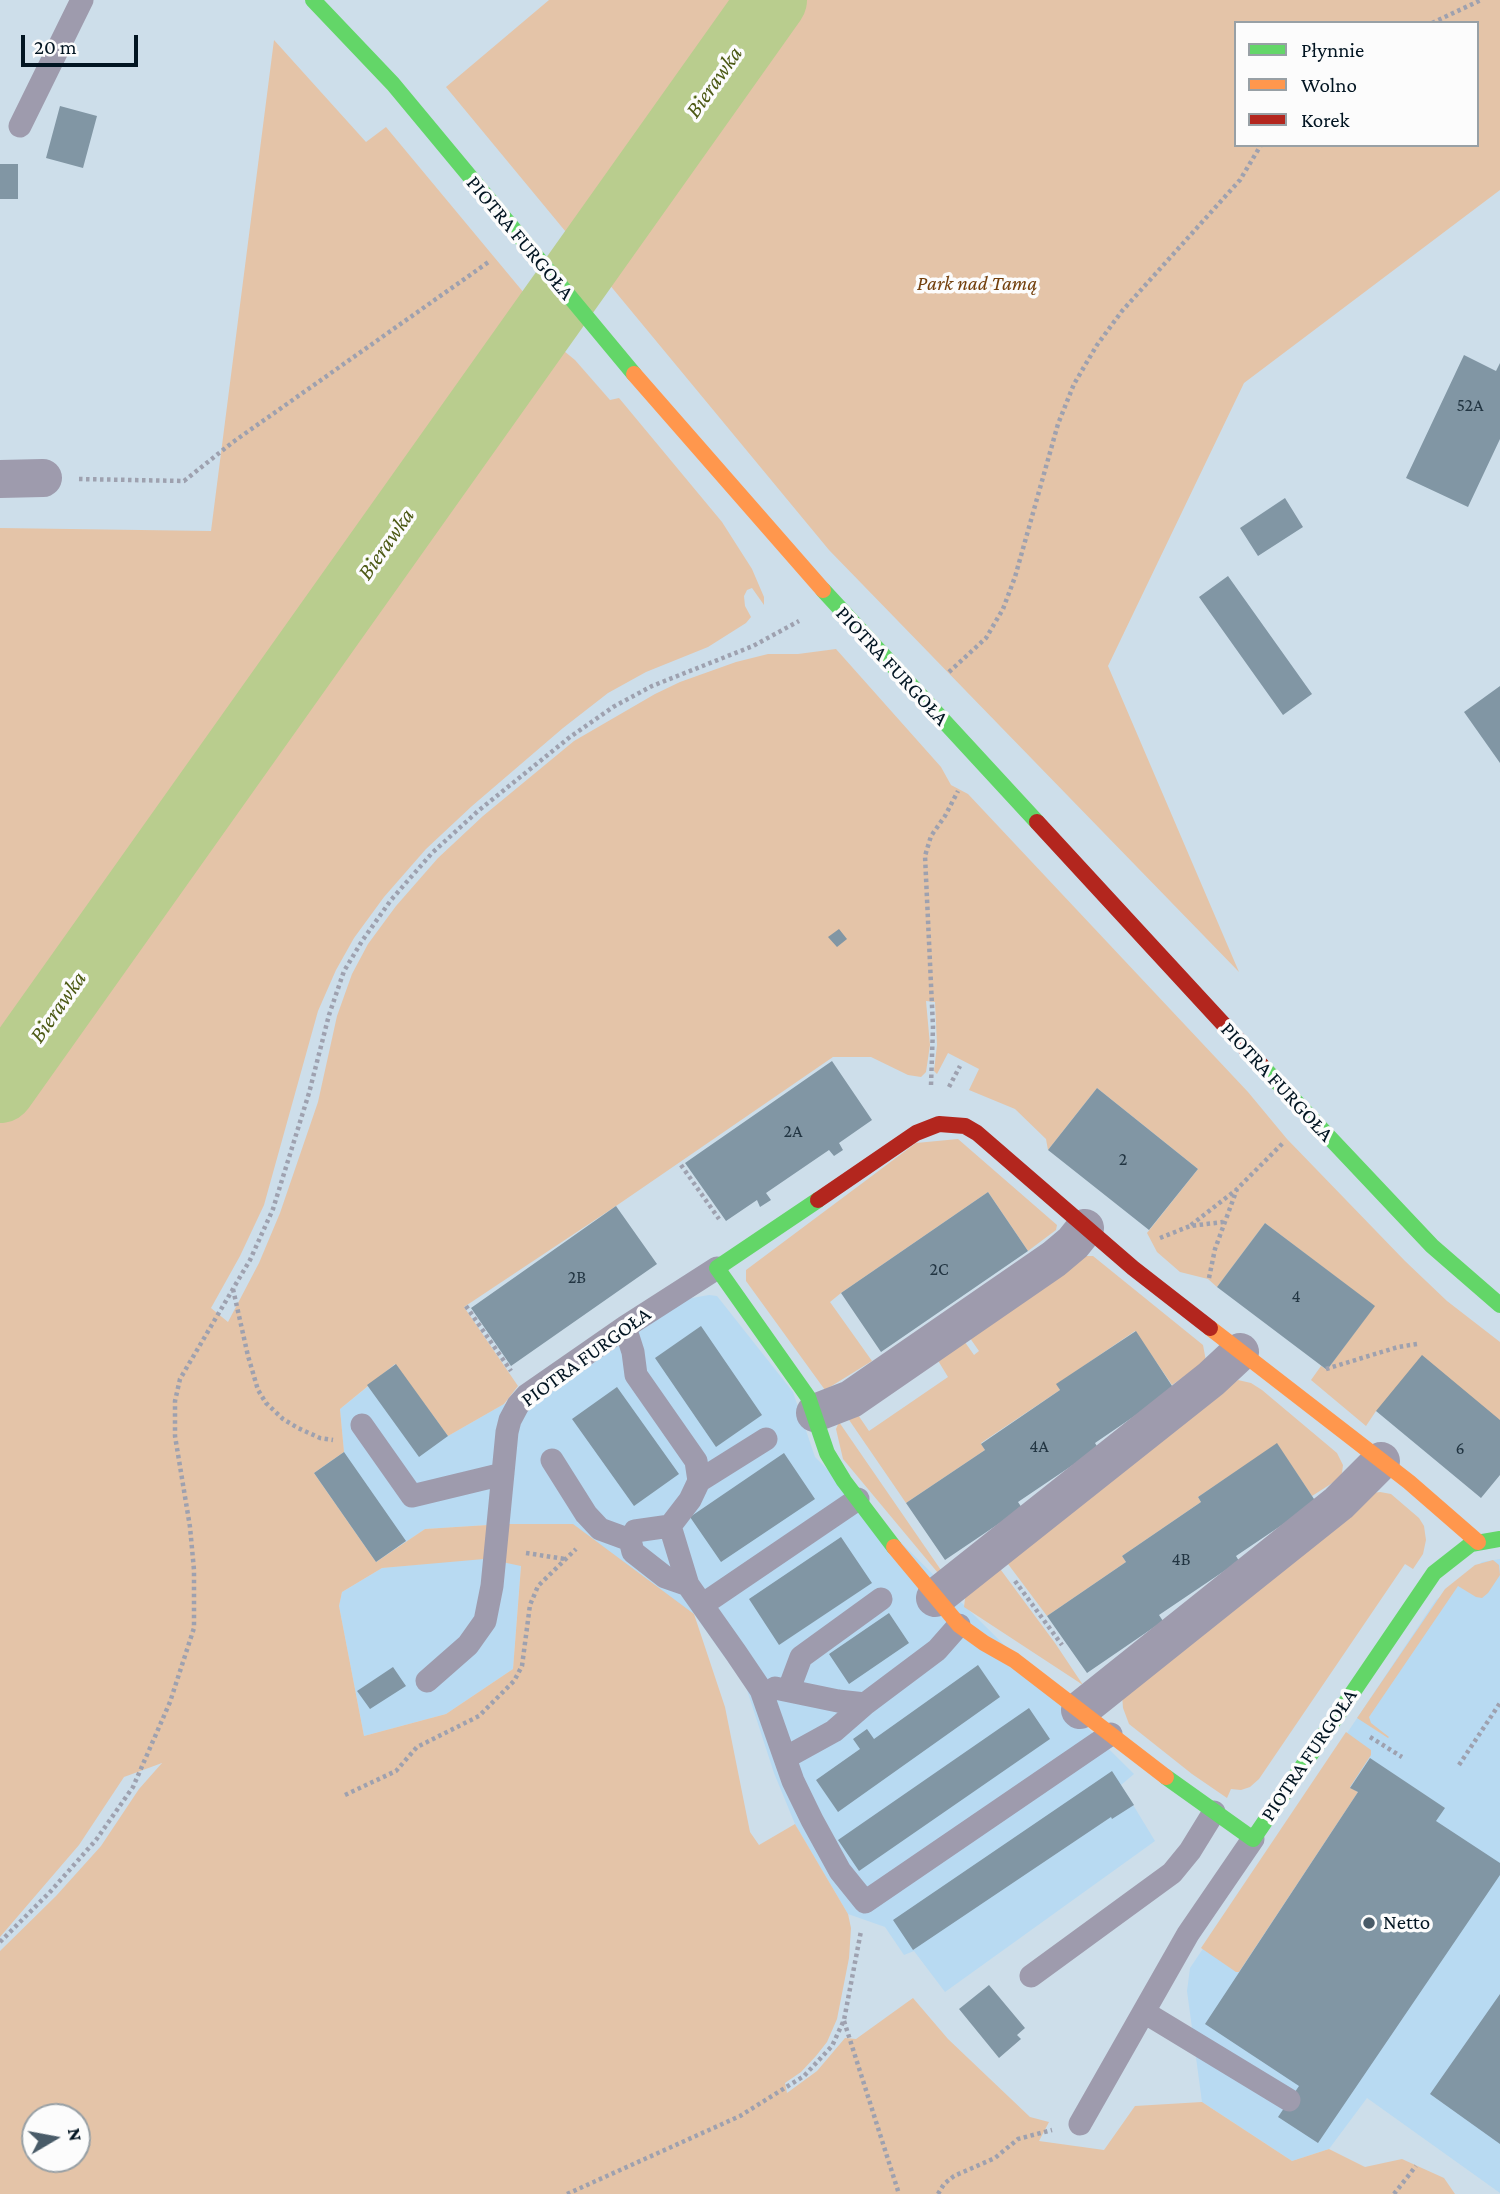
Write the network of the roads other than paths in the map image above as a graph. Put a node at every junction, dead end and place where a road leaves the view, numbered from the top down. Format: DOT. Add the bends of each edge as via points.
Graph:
graph roads {
  1 [pos="82,0"];
  2 [pos="313,0"];
  3 [pos="20,126"];
  4 [pos="0,478"];
  5 [pos="43,478"];
  6 [pos="1085,1228"];
  7 [pos="717,1268"];
  8 [pos="1500,1305"];
  9 [pos="625,1327"];
  10 [pos="1240,1352"];
  11 [pos="815,1413"];
  12 [pos="368,1433"];
  13 [pos="766,1439"];
  14 [pos="552,1460"];
  15 [pos="1381,1461"];
  16 [pos="503,1474"];
  17 [pos="699,1481"];
  18 [pos="859,1499"];
  19 [pos="670,1526"];
  20 [pos="1500,1539"];
  21 [pos="630,1541"];
  22 [pos="1478,1542"];
  23 [pos="688,1585"];
  24 [pos="881,1599"];
  25 [pos="702,1605"];
  26 [pos="947,1611"];
  27 [pos="427,1681"];
  28 [pos="789,1689"];
  29 [pos="761,1690"];
  30 [pos="1088,1703"];
  31 [pos="865,1704"];
  32 [pos="1111,1734"];
  33 [pos="785,1758"];
  34 [pos="1214,1812"];
  35 [pos="1253,1839"];
  36 [pos="1031,1976"];
  37 [pos="1144,2012"];
  38 [pos="1289,2101"];
  39 [pos="1080,2124"];
  1 -- 3 [label="lane"];
  2 -- 8 [label="street, PIOTRA FURGOŁA" via="393,83 618,356 833,602 1377,1189"];
  4 -- 5 [label="street"];
  6 -- 7 [label="street, PIOTRA FURGOŁA" via="977,1133 965,1126 939,1124 891,1148"];
  6 -- 10 [label="street, PIOTRA FURGOŁA"];
  6 -- 11 [label="street" via="1054,1259 851,1399"];
  7 -- 9 [label="lane, PIOTRA FURGOŁA"];
  7 -- 11 [label="street, PIOTRA FURGOŁA" via="801,1385"];
  9 -- 16 [label="lane, PIOTRA FURGOŁA" via="517,1405 510,1420"];
  9 -- 17 [label="lane" via="636,1375 696,1461"];
  10 -- 15 [label="street, PIOTRA FURGOŁA"];
  10 -- 26 [label="street" via="992,1552"];
  11 -- 18 [label="street, PIOTRA FURGOŁA" via="831,1461"];
  12 -- 16 [label="lane" via="412,1496"];
  13 -- 17 [label="lane"];
  14 -- 21 [label="lane" via="600,1529"];
  15 -- 22 [label="street, PIOTRA FURGOŁA"];
  15 -- 30 [label="street" via="1339,1503"];
  16 -- 27 [label="lane, PIOTRA FURGOŁA" via="485,1621 468,1645"];
  17 -- 19 [label="lane"];
  18 -- 25 [label="lane"];
  18 -- 26 [label="street, PIOTRA FURGOŁA"];
  19 -- 21 [label="lane" via="635,1531"];
  19 -- 23 [label="lane"];
  20 -- 22 [label="street, PIOTRA FURGOŁA"];
  21 -- 23 [label="lane" via="633,1552 649,1565"];
  22 -- 35 [label="street, PIOTRA FURGOŁA" via="1446,1561 1422,1588"];
  23 -- 25 [label="lane"];
  24 -- 28 [label="lane" via="801,1657"];
  25 -- 29 [label="lane"];
  26 -- 30 [label="street, PIOTRA FURGOŁA" via="984,1643"];
  26 -- 31 [label="lane" via="937,1650"];
  28 -- 29 [label="lane"];
  28 -- 31 [label="lane"];
  29 -- 33 [label="lane"];
  30 -- 32 [label="street, PIOTRA FURGOŁA"];
  31 -- 33 [label="lane" via="834,1731"];
  32 -- 33 [label="lane" via="865,1902 829,1853"];
  32 -- 34 [label="street, PIOTRA FURGOŁA"];
  34 -- 35 [label="street, PIOTRA FURGOŁA"];
  34 -- 36 [label="lane" via="1172,1873"];
  35 -- 37 [label="lane" via="1188,1934"];
  37 -- 38 [label="lane"];
  37 -- 39 [label="lane"];
}
